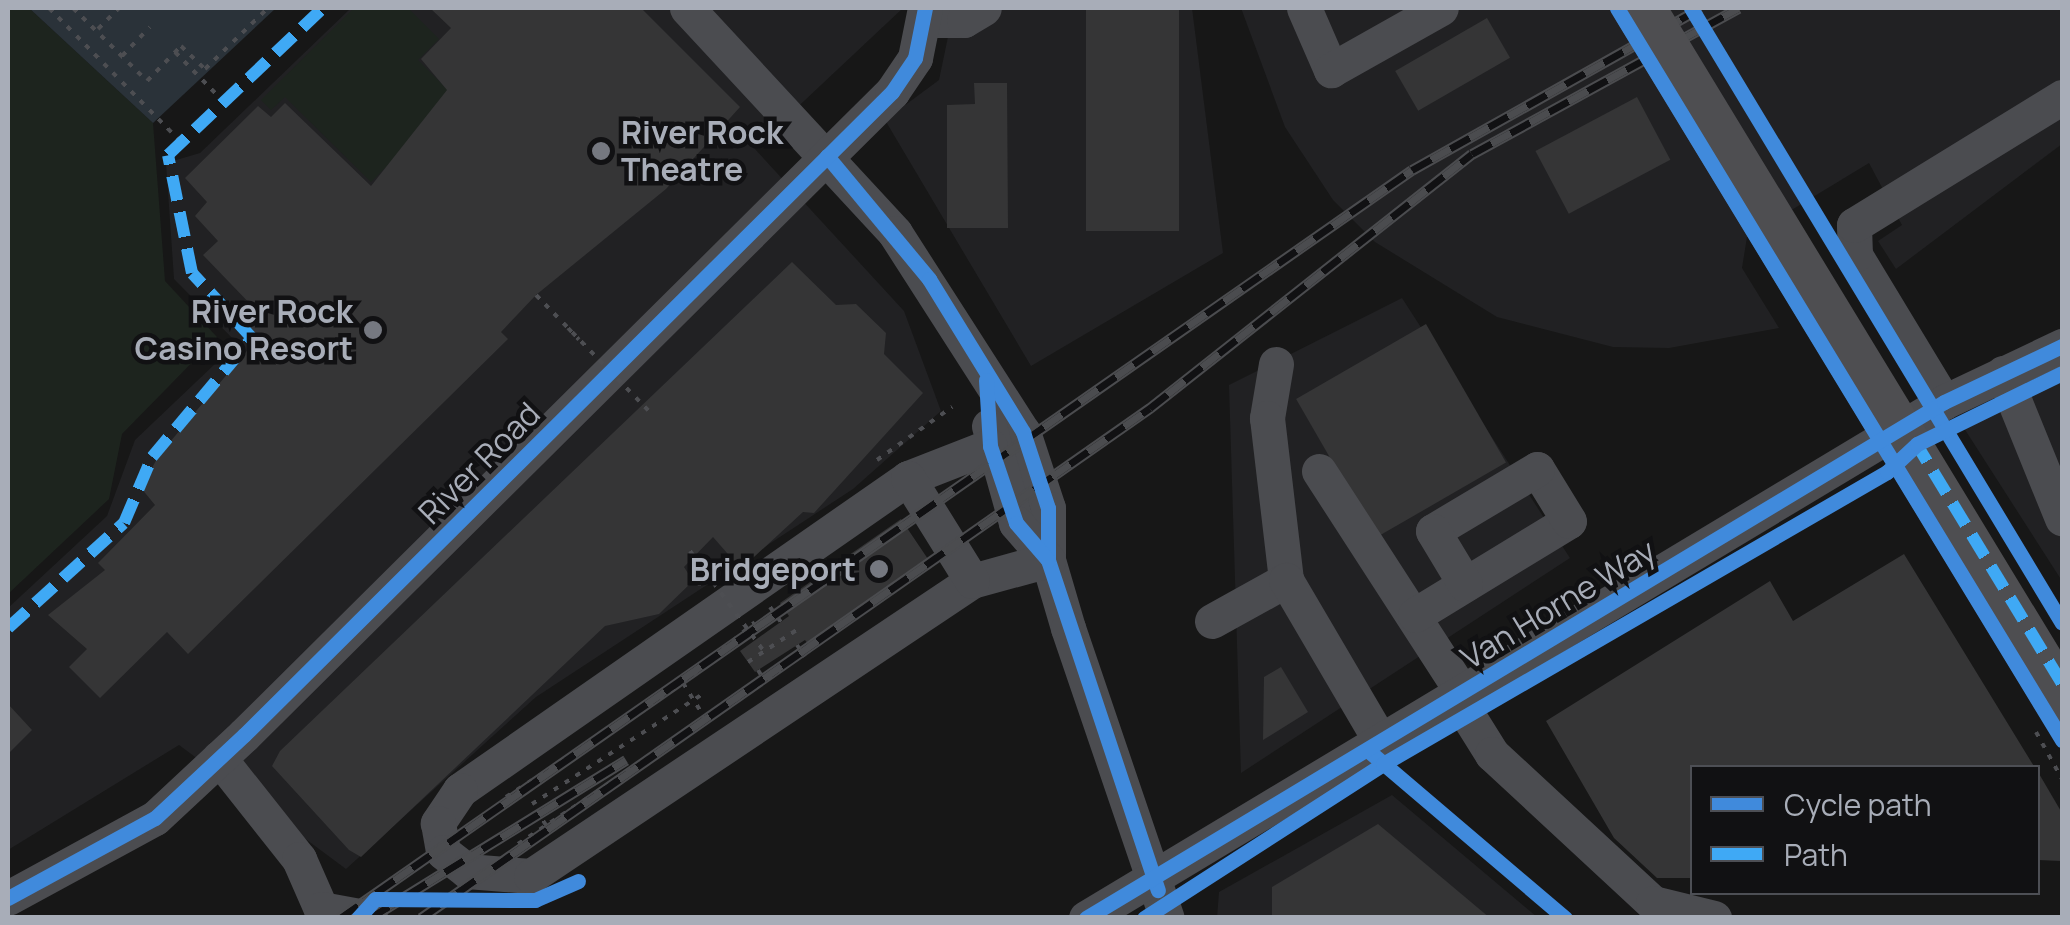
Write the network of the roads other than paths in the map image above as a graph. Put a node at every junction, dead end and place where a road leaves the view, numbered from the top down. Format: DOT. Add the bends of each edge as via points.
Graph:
graph roads {
  1 [pos="686,8"];
  2 [pos="984,8"];
  3 [pos="1304,8"];
  4 [pos="1440,8"];
  5 [pos="1640,8"];
  6 [pos="1671,8"];
  7 [pos="925,14"];
  8 [pos="2062,97"];
  9 [pos="827,156"];
  10 [pos="2062,346"];
  11 [pos="1276,364"];
  12 [pos="2002,373"];
  13 [pos="986,376"];
  14 [pos="1944,402"];
  15 [pos="990,446"];
  16 [pos="1319,471"];
  17 [pos="908,478"];
  18 [pos="2062,518"];
  19 [pos="1048,560"];
  20 [pos="1286,580"];
  21 [pos="972,581"];
  22 [pos="1465,584"];
  23 [pos="1415,615"];
  24 [pos="1212,621"];
  25 [pos="2062,654"];
  26 [pos="1460,696"];
  27 [pos="2052,704"];
  28 [pos="1382,742"];
  29 [pos="219,758"];
  30 [pos="1154,879"];
  31 [pos="8,898"];
  32 [pos="370,918"];
  33 [pos="1086,918"];
  34 [pos="1167,918"];
  35 [pos="1714,918"];
  1 -- 9 [label="street"];
  2 -- 7 [label="street" via="964,20"];
  3 -- 4 [label="street" via="1331,70"];
  5 -- 27 [label="highway, bridge"];
  6 -- 25 [label="highway"];
  7 -- 9 [label="street, River Road" via="904,77"];
  8 -- 14 [label="street" via="1854,225 1855,256"];
  9 -- 13 [label="street" via="929,279"];
  9 -- 29 [label="street, River Road"];
  10 -- 12 [label="street, Van Horne Way"];
  11 -- 20 [label="street" via="1267,418"];
  12 -- 14 [label="street, Van Horne Way"];
  12 -- 18 [label="street"];
  13 -- 15 [label="street"];
  13 -- 19 [label="street" via="1035,462"];
  14 -- 26 [label="street, Van Horne Way"];
  15 -- 17 [label="street"];
  15 -- 19 [label="street" via="1016,523"];
  16 -- 23 [label="street"];
  17 -- 21 [label="street"];
  17 -- 21 [label="street" via="460,790 438,823 443,852 467,871 530,876"];
  19 -- 21 [label="street"];
  19 -- 30 [label="street"];
  20 -- 24 [label="street"];
  20 -- 28 [label="street"];
  22 -- 23 [label="street"];
  23 -- 26 [label="street"];
  26 -- 28 [label="street, Van Horne Way"];
  26 -- 35 [label="street" via="1492,754 1654,903"];
  28 -- 30 [label="street, Van Horne Way"];
  29 -- 31 [label="street, River Road" via="155,818"];
  29 -- 32 [label="street" via="299,859 322,909"];
  30 -- 33 [label="street, Van Horne Way"];
  30 -- 34 [label="street"];
}
